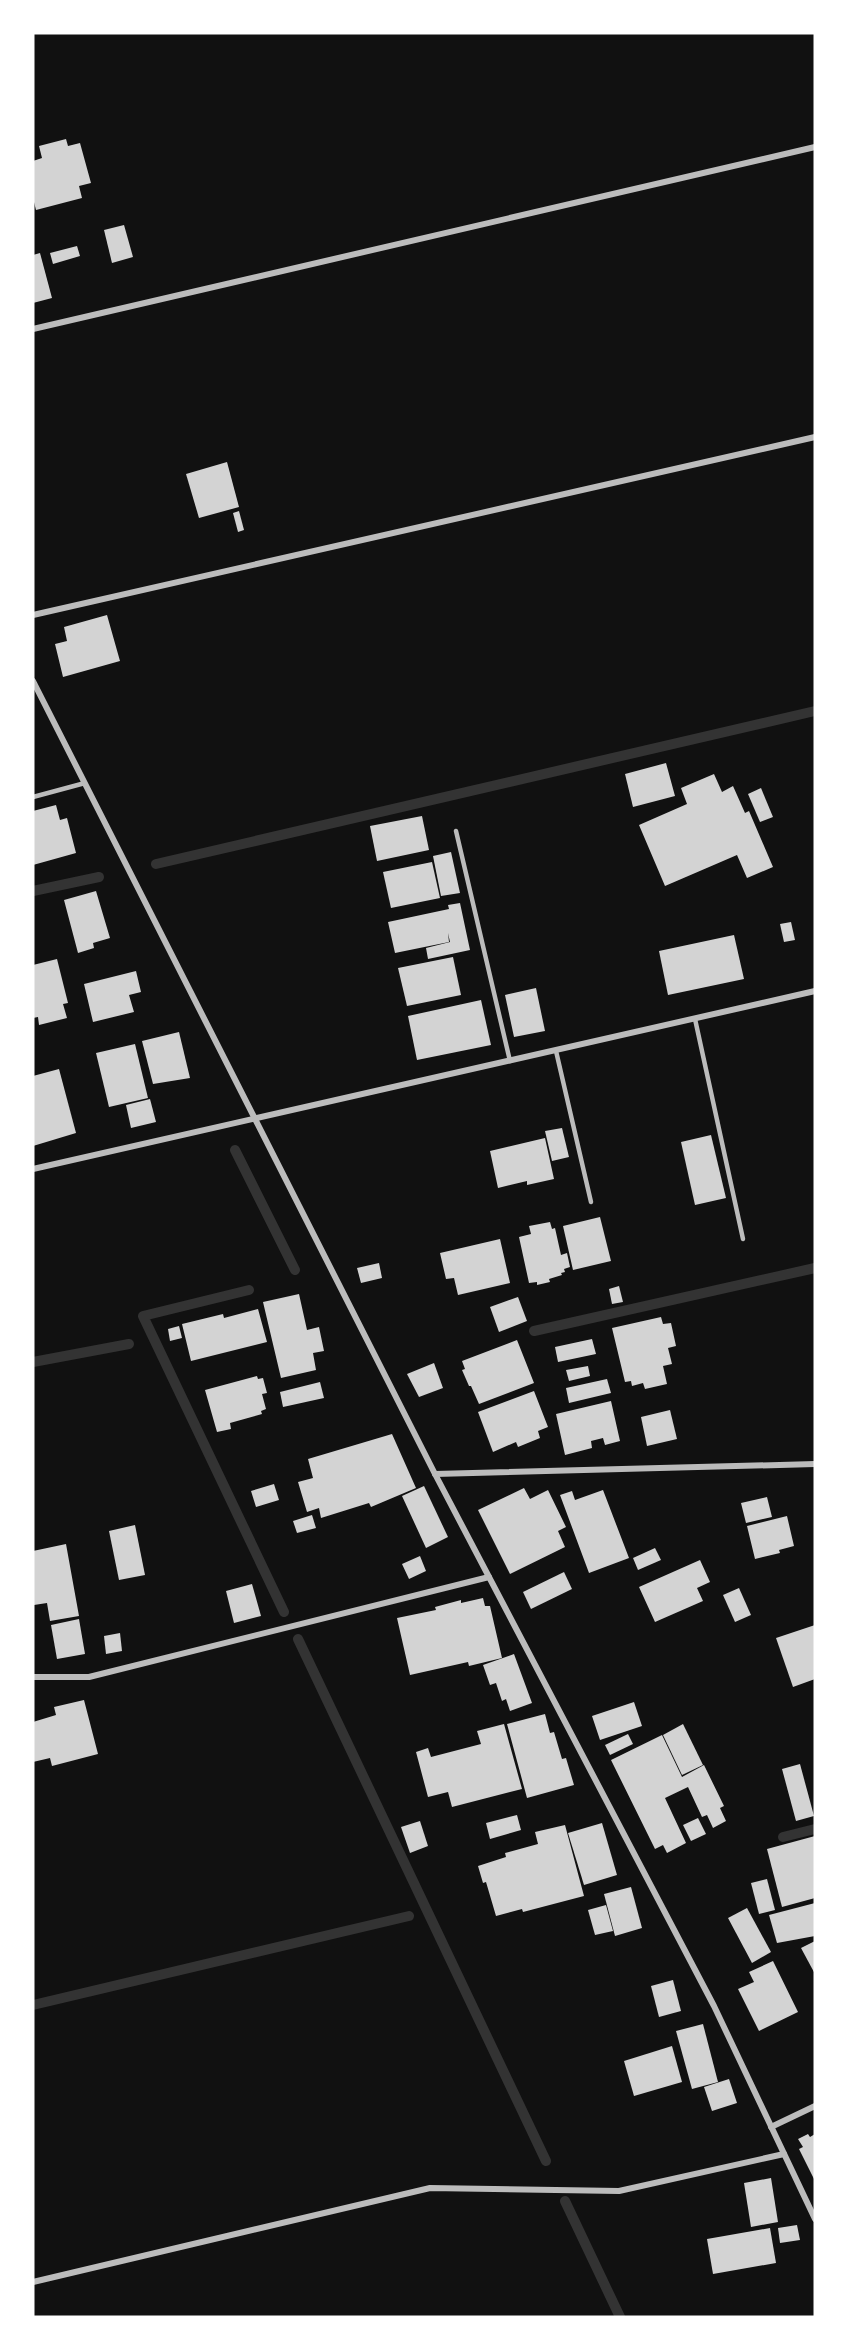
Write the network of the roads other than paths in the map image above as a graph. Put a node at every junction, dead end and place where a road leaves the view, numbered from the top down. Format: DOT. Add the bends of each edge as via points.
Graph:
graph roads {
  1 [pos="815,147"];
  2 [pos="33,329"];
  3 [pos="815,437"];
  4 [pos="33,615"];
  5 [pos="33,681"];
  6 [pos="85,783"];
  7 [pos="33,797"];
  8 [pos="456,831"];
  9 [pos="815,991"];
  10 [pos="695,1018"];
  11 [pos="556,1051"];
  12 [pos="510,1061"];
  13 [pos="256,1120"];
  14 [pos="33,1169"];
  15 [pos="591,1202"];
  16 [pos="743,1239"];
  17 [pos="815,1464"];
  18 [pos="435,1474"];
  19 [pos="489,1577"];
  20 [pos="33,1677"];
  21 [pos="815,2106"];
  22 [pos="771,2127"];
  23 [pos="784,2154"];
  24 [pos="815,2219"];
  25 [pos="33,2282"];
  1 -- 2 [label="street"];
  3 -- 4 [label="street"];
  5 -- 6 [label="street"];
  6 -- 7 [label="lane"];
  6 -- 13 [label="street"];
  8 -- 12 [label="lane"];
  9 -- 10 [label="street"];
  10 -- 11 [label="street"];
  10 -- 16 [label="lane"];
  11 -- 12 [label="street"];
  11 -- 15 [label="lane"];
  12 -- 13 [label="street"];
  13 -- 14 [label="street"];
  13 -- 18 [label="street"];
  17 -- 18 [label="street"];
  18 -- 19 [label="street"];
  19 -- 20 [label="street" via="89,1677"];
  19 -- 22 [label="street" via="714,2006"];
  21 -- 22 [label="street"];
  22 -- 23 [label="street"];
  23 -- 24 [label="street"];
  23 -- 25 [label="street" via="619,2191 430,2188"];
}
